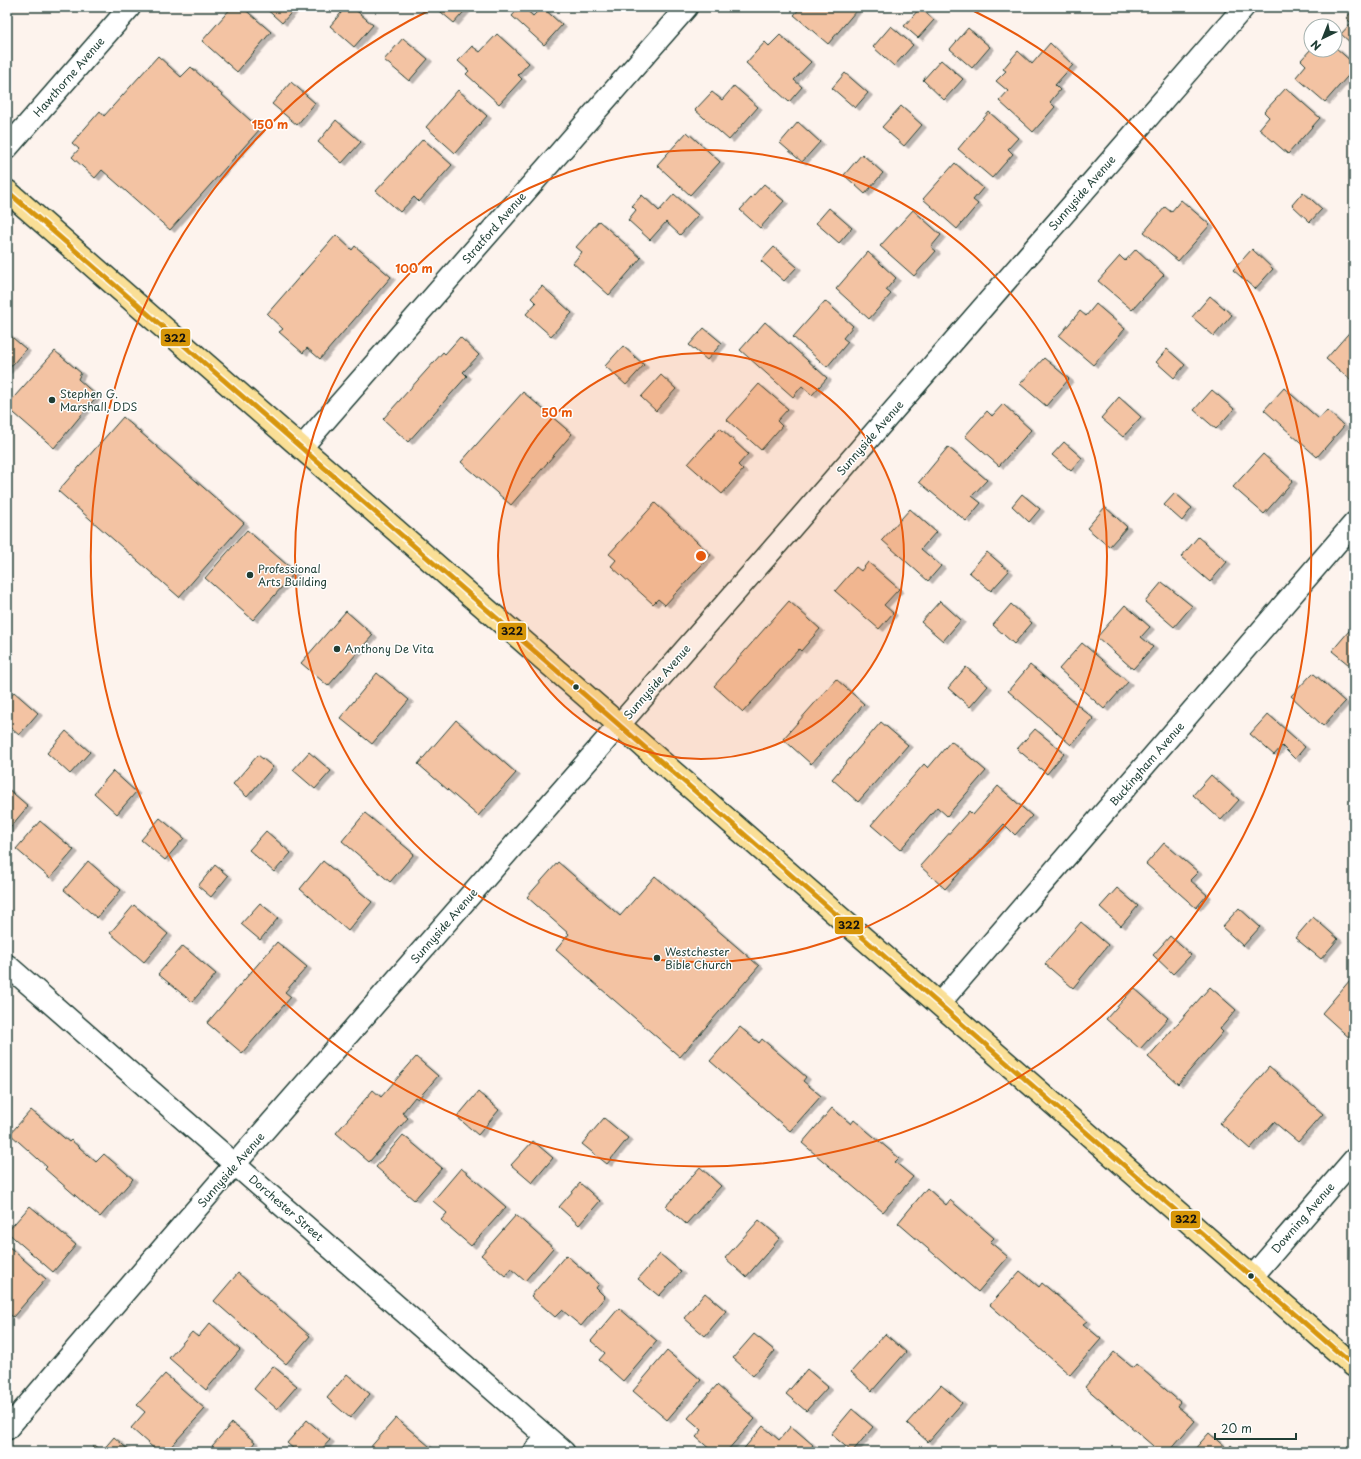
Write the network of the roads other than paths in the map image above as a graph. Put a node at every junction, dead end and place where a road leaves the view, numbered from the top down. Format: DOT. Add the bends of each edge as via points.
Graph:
graph roads {
  1 [pos="130,7"];
  2 [pos="687,7"];
  3 [pos="1244,7"];
  4 [pos="7,148"];
  5 [pos="7,191"];
  6 [pos="301,448"];
  7 [pos="1354,523"];
  8 [pos="620,725"];
  9 [pos="7,965"];
  10 [pos="939,1004"];
  11 [pos="1354,1159"];
  12 [pos="235,1164"];
  13 [pos="1252,1277"];
  14 [pos="1354,1366"];
  15 [pos="7,1429"];
  16 [pos="540,1444"];
  17 [pos="564,1452"];
  1 -- 4 [label="street, Hawthorne Avenue"];
  2 -- 6 [label="street, Stratford Avenue"];
  3 -- 8 [label="street, Sunnyside Avenue"];
  5 -- 6 [label="main road"];
  6 -- 8 [label="main road"];
  7 -- 10 [label="street, Buckingham Avenue"];
  8 -- 10 [label="main road"];
  8 -- 12 [label="street, Sunnyside Avenue"];
  9 -- 12 [label="street, Dorchester Street"];
  10 -- 13 [label="main road"];
  11 -- 13 [label="street, Downing Avenue"];
  12 -- 15 [label="street, Sunnyside Avenue"];
  12 -- 16 [label="street, Dorchester Street"];
  13 -- 14 [label="main road"];
  16 -- 17 [label="street, Dorchester Street"];
}
